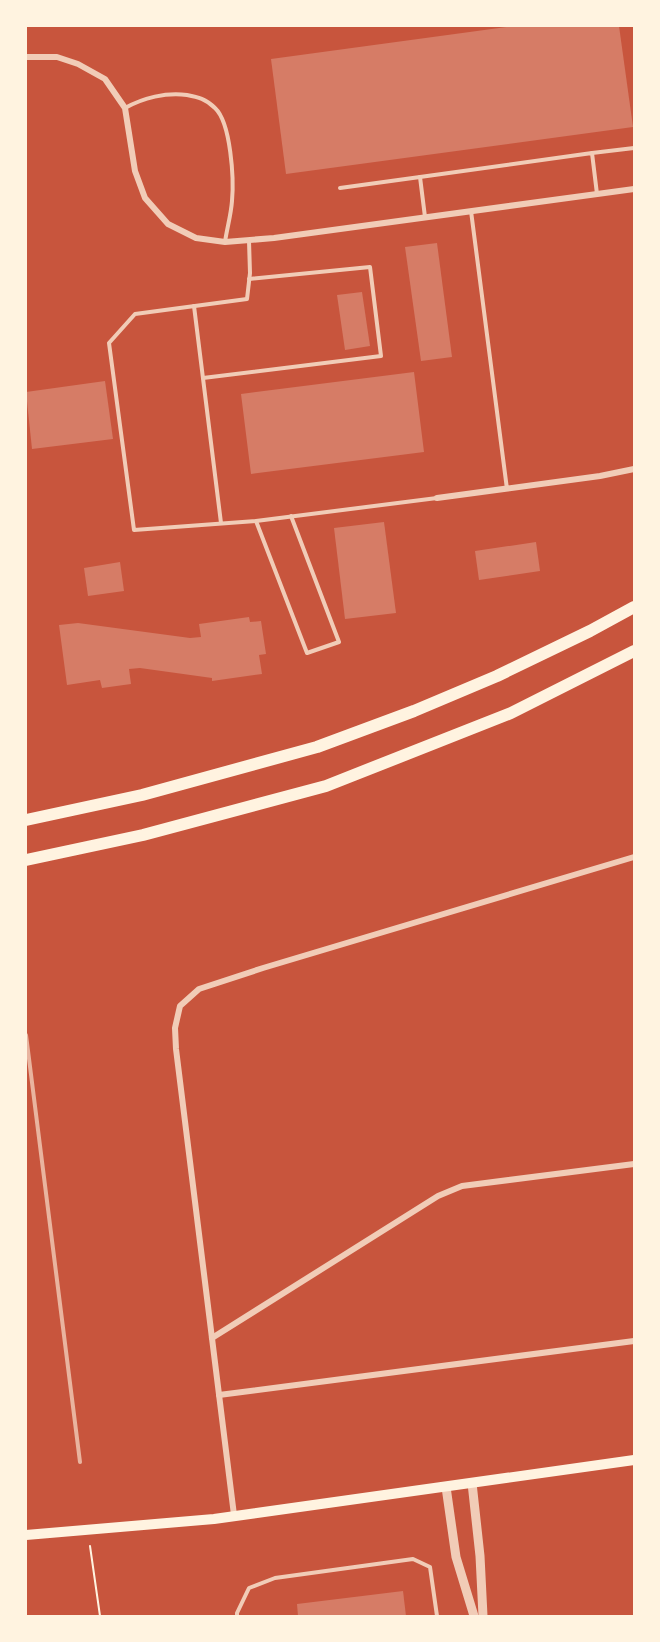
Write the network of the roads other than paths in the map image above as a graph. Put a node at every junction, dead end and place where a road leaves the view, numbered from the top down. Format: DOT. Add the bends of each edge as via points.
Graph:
graph roads {
  1 [pos="26,57"];
  2 [pos="125,108"];
  3 [pos="634,148"];
  4 [pos="592,153"];
  5 [pos="420,177"];
  6 [pos="340,188"];
  7 [pos="634,189"];
  8 [pos="597,194"];
  9 [pos="471,211"];
  10 [pos="425,217"];
  11 [pos="249,240"];
  12 [pos="225,242"];
  13 [pos="249,279"];
  14 [pos="194,306"];
  15 [pos="203,378"];
  16 [pos="634,469"];
  17 [pos="507,489"];
  18 [pos="437,498"];
  19 [pos="291,516"];
  20 [pos="256,521"];
  21 [pos="221,523"];
  22 [pos="634,607"];
  23 [pos="634,651"];
  24 [pos="26,820"];
  25 [pos="634,857"];
  26 [pos="26,860"];
  27 [pos="634,1164"];
  28 [pos="212,1338"];
  29 [pos="634,1341"];
  30 [pos="219,1395"];
  31 [pos="634,1461"];
  32 [pos="472,1483"];
  33 [pos="446,1487"];
  34 [pos="234,1515"];
  35 [pos="26,1535"];
  36 [pos="237,1617"];
  37 [pos="437,1617"];
  38 [pos="474,1617"];
  39 [pos="483,1617"];
  1 -- 2 [label="street" via="57,57 78,64 105,80"];
  2 -- 12 [label="street" via="135,171 145,198 168,224 196,238"];
  2 -- 12 [label="lane" via="176,94 202,98 217,109 228,133 232,174"];
  3 -- 4 [label="lane"];
  4 -- 5 [label="lane"];
  4 -- 8 [label="lane"];
  5 -- 6 [label="lane"];
  5 -- 10 [label="lane"];
  7 -- 8 [label="street"];
  8 -- 9 [label="street"];
  9 -- 10 [label="street"];
  9 -- 17 [label="lane"];
  10 -- 11 [label="street"];
  11 -- 12 [label="street"];
  11 -- 13 [label="lane"];
  13 -- 14 [label="lane" via="247,299"];
  13 -- 15 [label="lane" via="370,267 381,356"];
  14 -- 15 [label="lane"];
  14 -- 21 [label="lane" via="135,314 109,344 134,530"];
  15 -- 21 [label="lane"];
  16 -- 17 [label="street"];
  17 -- 18 [label="street"];
  18 -- 19 [label="lane"];
  19 -- 20 [label="lane"];
  19 -- 20 [label="lane" via="339,642 307,653"];
  20 -- 21 [label="lane"];
  22 -- 24 [label="highway" via="497,676 317,747 142,795"];
  23 -- 26 [label="highway" via="511,713 326,786 143,835"];
  25 -- 28 [label="street" via="199,989 180,1006 176,1049"];
  27 -- 28 [label="street" via="462,1186 438,1196"];
  28 -- 30 [label="street"];
  29 -- 30 [label="street"];
  30 -- 34 [label="street"];
  31 -- 32 [label="main road"];
  32 -- 33 [label="main road"];
  32 -- 39 [label="street"];
  33 -- 34 [label="main road"];
  33 -- 38 [label="street" via="456,1557"];
  34 -- 35 [label="main road"];
  36 -- 37 [label="lane" via="249,1588 275,1578 413,1558 430,1567"];
}
